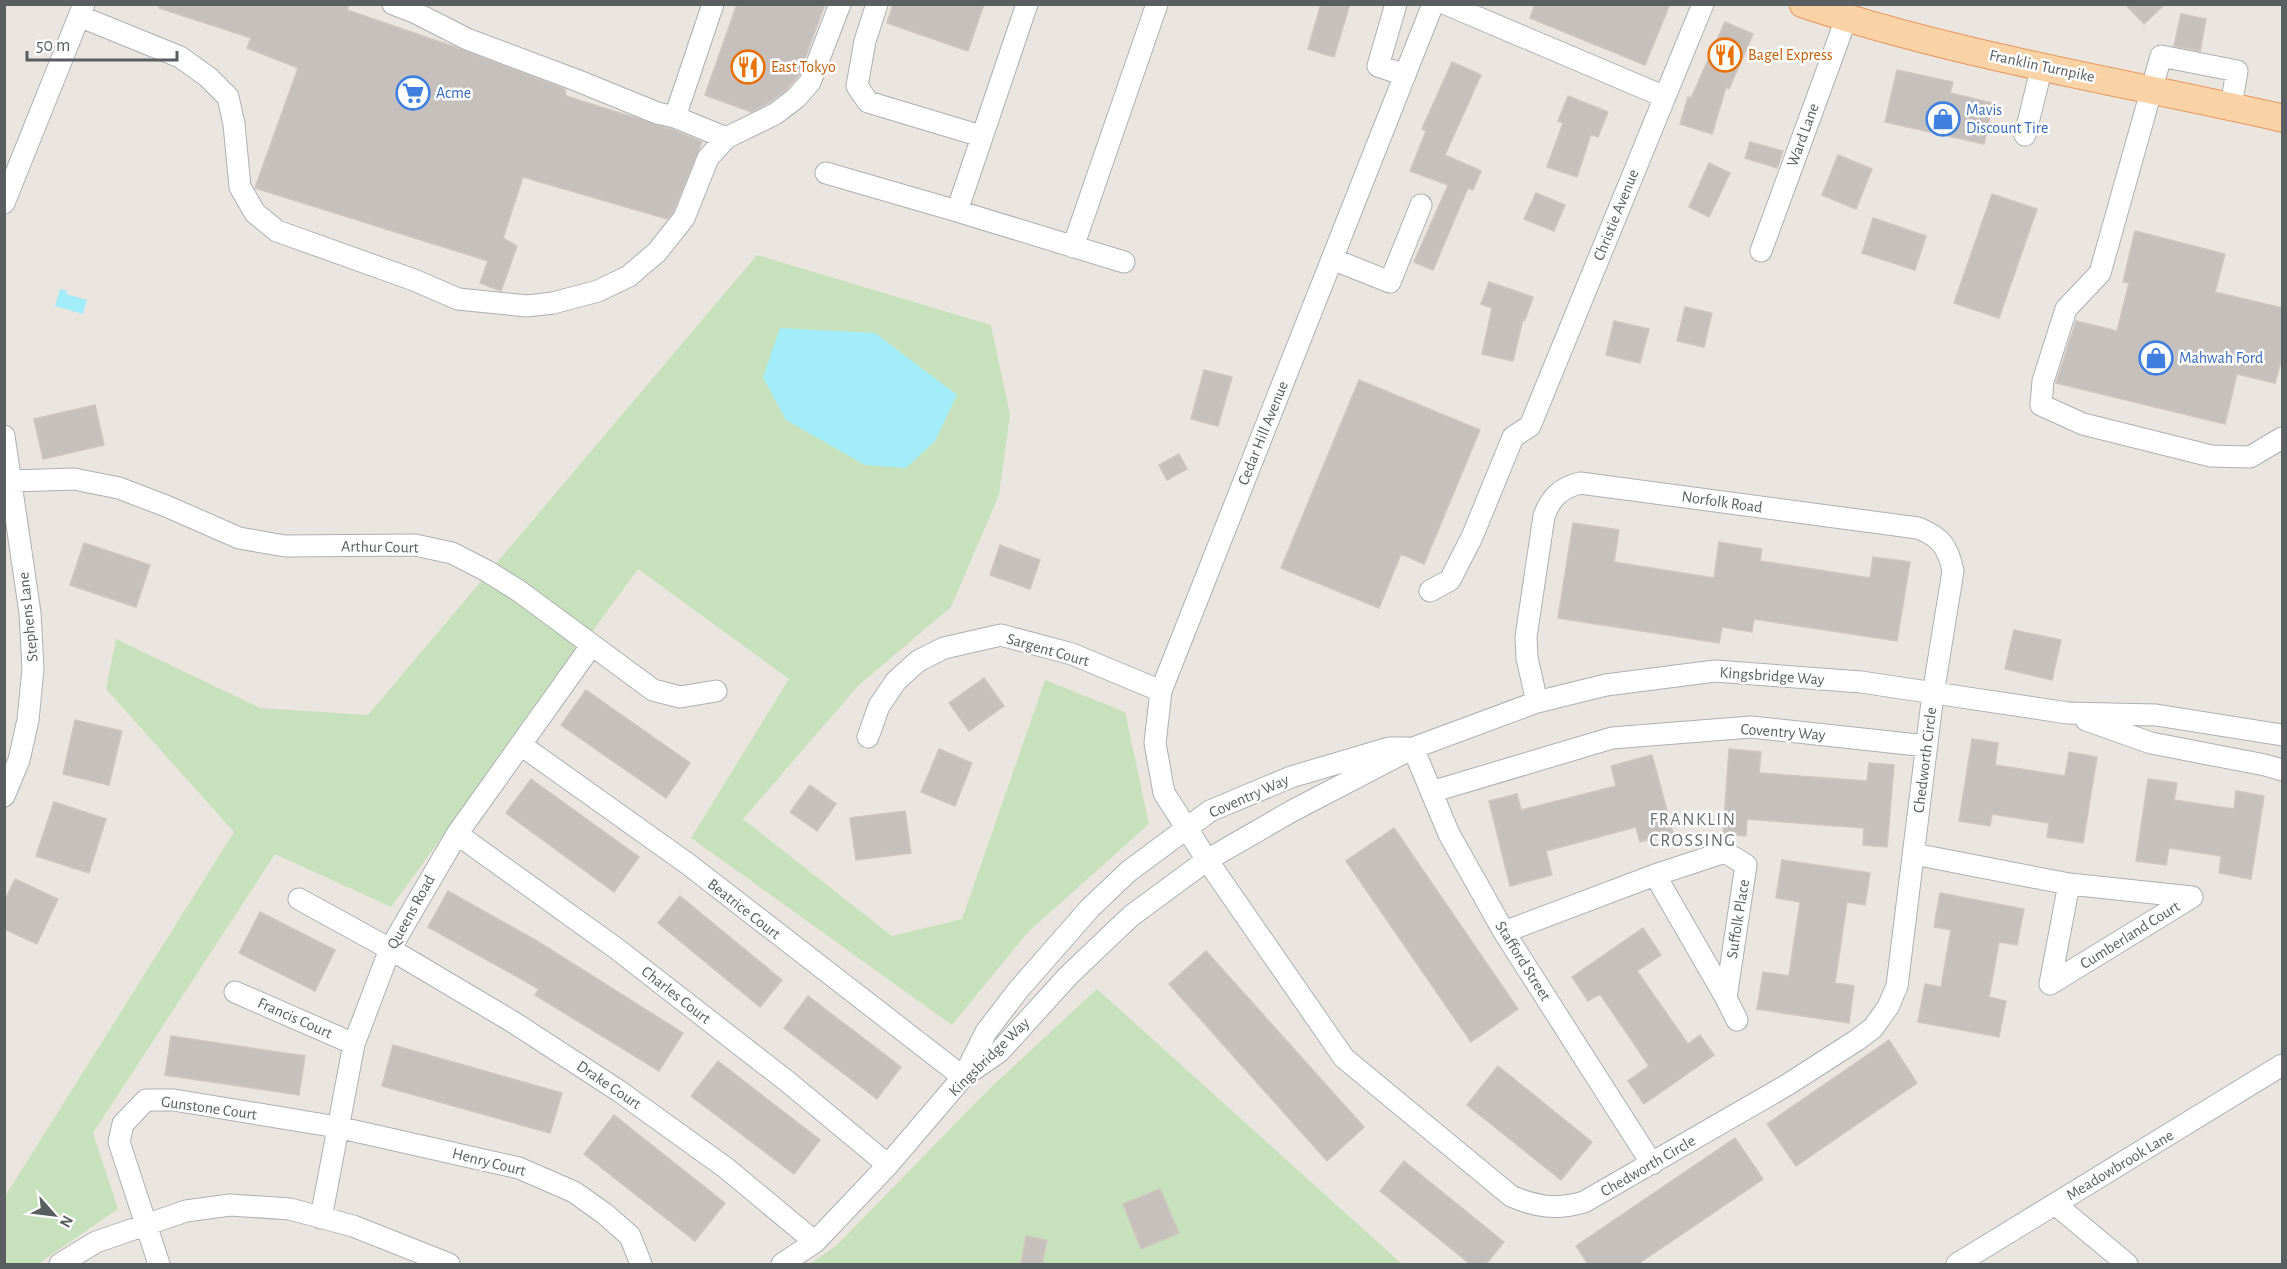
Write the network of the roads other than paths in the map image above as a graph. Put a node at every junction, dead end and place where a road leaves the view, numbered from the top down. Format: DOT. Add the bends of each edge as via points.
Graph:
graph roads {
  1 [pos="393,4"];
  2 [pos="714,4"];
  3 [pos="840,4"];
  4 [pos="877,4"];
  5 [pos="1027,4"];
  6 [pos="1157,4"];
  7 [pos="1396,4"];
  8 [pos="1433,4"];
  9 [pos="1446,4"];
  10 [pos="1703,4"];
  11 [pos="1803,4"];
  12 [pos="82,10"];
  13 [pos="1846,19"];
  14 [pos="2042,66"];
  15 [pos="1405,75"];
  16 [pos="2150,89"];
  17 [pos="1665,98"];
  18 [pos="2231,106"];
  19 [pos="675,117"];
  20 [pos="2283,118"];
  21 [pos="2025,135"];
  22 [pos="981,136"];
  23 [pos="726,138"];
  24 [pos="826,173"];
  25 [pos="4,203"];
  26 [pos="1421,205"];
  27 [pos="957,211"];
  28 [pos="1073,247"];
  29 [pos="1761,251"];
  30 [pos="1332,259"];
  31 [pos="1124,262"];
  32 [pos="4,436"];
  33 [pos="2283,438"];
  34 [pos="12,481"];
  35 [pos="1430,591"];
  36 [pos="591,646"];
  37 [pos="716,691"];
  38 [pos="1161,691"];
  39 [pos="1933,694"];
  40 [pos="1537,702"];
  41 [pos="2068,714"];
  42 [pos="2283,735"];
  43 [pos="868,737"];
  44 [pos="521,745"];
  45 [pos="1927,746"];
  46 [pos="1413,748"];
  47 [pos="2283,770"];
  48 [pos="1431,792"];
  49 [pos="4,795"];
  50 [pos="1187,829"];
  51 [pos="457,834"];
  52 [pos="1914,854"];
  53 [pos="1207,860"];
  54 [pos="1655,875"];
  55 [pos="2069,884"];
  56 [pos="299,899"];
  57 [pos="1504,932"];
  58 [pos="390,949"];
  59 [pos="235,992"];
  60 [pos="1726,998"];
  61 [pos="1737,1020"];
  62 [pos="354,1044"];
  63 [pos="2283,1065"];
  64 [pos="963,1077"];
  65 [pos="337,1127"];
  66 [pos="1652,1164"];
  67 [pos="888,1165"];
  68 [pos="2055,1204"];
  69 [pos="321,1218"];
  70 [pos="146,1225"];
  71 [pos="815,1242"];
  72 [pos="60,1264"];
  73 [pos="159,1264"];
  74 [pos="449,1264"];
  75 [pos="641,1264"];
  76 [pos="782,1264"];
  77 [pos="1958,1264"];
  78 [pos="2127,1264"];
  1 -- 19 [label="street" via="467,39"];
  2 -- 19 [label="street"];
  3 -- 23 [label="street" via="810,82 775,114"];
  4 -- 22 [label="street" via="857,86 868,102"];
  5 -- 22 [label="street"];
  6 -- 28 [label="street"];
  7 -- 15 [label="street" via="1378,66"];
  8 -- 15 [label="street, Cedar Hill Avenue"];
  9 -- 17 [label="street"];
  10 -- 17 [label="street, Christie Avenue"];
  11 -- 13 [label="main road, Franklin Turnpike"];
  12 -- 23 [label="street" via="180,57 228,97 240,187 255,213 277,231 458,299 527,306 553,303 598,291 629,276 657,252 684,218 708,158"];
  12 -- 25 [label="street"];
  13 -- 14 [label="main road, Franklin Turnpike"];
  13 -- 29 [label="street, Ward Lane"];
  14 -- 16 [label="main road, Franklin Turnpike"];
  14 -- 21 [label="street"];
  15 -- 30 [label="street, Cedar Hill Avenue"];
  16 -- 18 [label="main road, Franklin Turnpike"];
  16 -- 18 [label="street" via="2161,56 2237,71"];
  16 -- 33 [label="street" via="2100,273 2066,309 2043,381 2041,405 2083,424 2211,456 2250,457"];
  17 -- 35 [label="street, Christie Avenue" via="1530,426 1513,437 1450,580"];
  18 -- 20 [label="main road, Franklin Turnpike"];
  19 -- 23 [label="street"];
  22 -- 27 [label="street"];
  24 -- 27 [label="street"];
  26 -- 30 [label="street" via="1390,282"];
  27 -- 28 [label="street"];
  28 -- 31 [label="street"];
  30 -- 38 [label="street, Cedar Hill Avenue"];
  32 -- 34 [label="street, Stephens Lane"];
  34 -- 36 [label="street, Arthur Court" via="74,478 118,488 239,538 285,546 415,545 452,553 519,591"];
  34 -- 49 [label="street, Stephens Lane" via="30,613 33,669 19,760"];
  36 -- 37 [label="street, Arthur Court" via="653,690 680,697"];
  36 -- 44 [label="street, Queens Road"];
  38 -- 43 [label="street, Sargent Court" via="1072,654 1001,635 944,648 918,661 896,681 879,706"];
  38 -- 50 [label="street, Cedar Hill Avenue" via="1155,743 1164,793"];
  39 -- 40 [label="street, Kingsbridge Way" via="1861,682 1715,671 1606,685"];
  39 -- 40 [label="street, Norfolk Road" via="1953,571 1944,544 1932,534 1918,528 1580,483 1557,493 1544,516 1526,637"];
  39 -- 41 [label="street, Kingsbridge Way"];
  39 -- 45 [label="street, Chedworth Circle"];
  40 -- 46 [label="street, Kingsbridge Way"];
  41 -- 42 [label="street, Kingsbridge Way" via="2156,715"];
  41 -- 47 [label="street, Kingsbridge Way" via="2151,743"];
  44 -- 51 [label="street, Queens Road"];
  44 -- 64 [label="street, Beatrice Court" via="688,864"];
  45 -- 48 [label="street, Coventry Way" via="1751,727 1612,738"];
  45 -- 52 [label="street, Chedworth Circle"];
  46 -- 48 [label="street, Stafford Street"];
  46 -- 50 [label="street, Coventry Way" via="1389,748 1291,777 1210,811"];
  46 -- 53 [label="street, Coventry Way"];
  48 -- 57 [label="street, Stafford Street" via="1449,834"];
  50 -- 53 [label="street, Cedar Hill Avenue"];
  50 -- 64 [label="street, Coventry Way" via="1129,871 1090,908 986,1032"];
  51 -- 58 [label="street, Queens Road"];
  51 -- 67 [label="street, Charles Court" via="617,949"];
  52 -- 55 [label="street, Cumberland Court"];
  52 -- 66 [label="street, Chedworth Circle" via="1897,986 1873,1028 1787,1085"];
  53 -- 64 [label="street, Kingsbridge Way" via="1131,916 1068,976 999,1052"];
  53 -- 66 [label="street, Chedworth Circle" via="1344,1058 1511,1196 1554,1208 1574,1205"];
  54 -- 57 [label="street, Suffolk Place"];
  54 -- 60 [label="street, Suffolk Place"];
  54 -- 60 [label="street, Suffolk Place" via="1725,852 1746,865"];
  55 -- 55 [label="street, Cumberland Court" via="2080,885 2192,897 2050,984"];
  56 -- 58 [label="street, Drake Court"];
  57 -- 66 [label="street, Stafford Street"];
  58 -- 62 [label="street, Queens Road"];
  58 -- 71 [label="street, Drake Court" via="619,1091 726,1168"];
  59 -- 62 [label="street, Francis Court"];
  60 -- 61 [label="street, Suffolk Place"];
  62 -- 65 [label="street, Queens Road"];
  63 -- 68 [label="street, Meadowbrook Lane"];
  64 -- 67 [label="street, Kingsbridge Way"];
  65 -- 69 [label="street, Queens Road"];
  65 -- 70 [label="street, Gunstone Court" via="174,1100 146,1100 123,1124 119,1142"];
  65 -- 75 [label="street, Henry Court" via="519,1168 574,1192 630,1236"];
  67 -- 71 [label="street, Kingsbridge Way"];
  68 -- 77 [label="street, Meadowbrook Lane"];
  68 -- 78 [label="street"];
  69 -- 70 [label="street" via="290,1209 230,1205 186,1211"];
  69 -- 74 [label="street" via="353,1226"];
  70 -- 72 [label="street" via="96,1242"];
  70 -- 73 [label="street"];
  71 -- 76 [label="street, Kingsbridge Way"];
}
